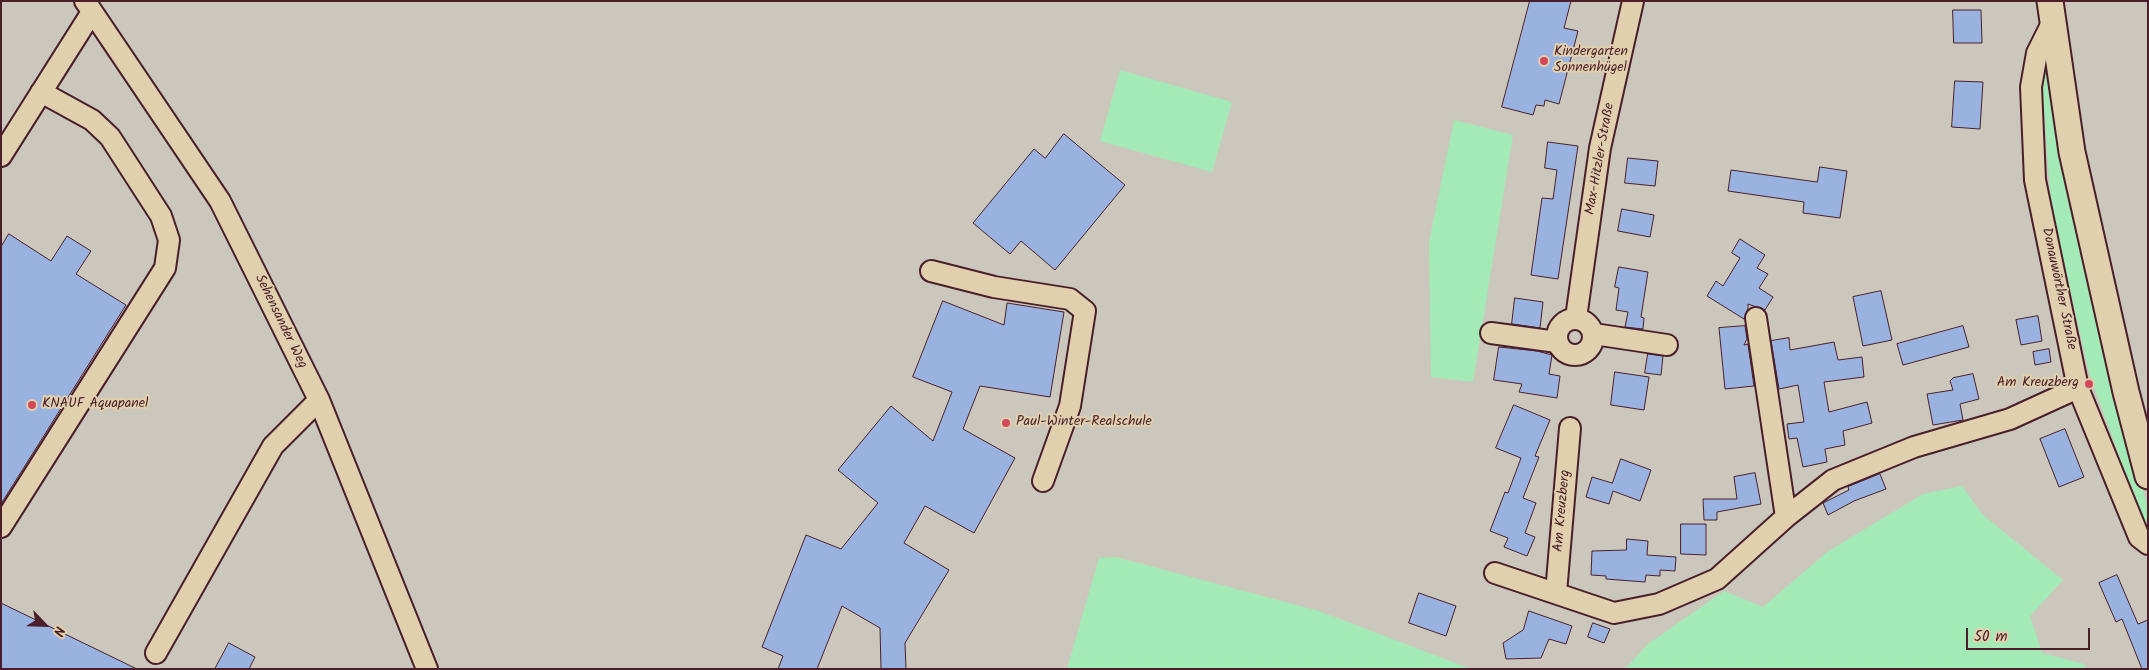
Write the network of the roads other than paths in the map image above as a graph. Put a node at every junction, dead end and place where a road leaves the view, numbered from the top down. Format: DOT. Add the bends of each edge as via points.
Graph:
graph roads {
  1 [pos="1633,1"];
  2 [pos="89,6"];
  3 [pos="2051,12"];
  4 [pos="41,92"];
  5 [pos="1,156"];
  6 [pos="931,271"];
  7 [pos="1576,318"];
  8 [pos="1756,318"];
  9 [pos="1490,333"];
  10 [pos="1594,334"];
  11 [pos="1557,342"];
  12 [pos="1666,345"];
  13 [pos="2078,388"];
  14 [pos="318,400"];
  15 [pos="1570,428"];
  16 [pos="2148,476"];
  17 [pos="1043,481"];
  18 [pos="1786,517"];
  19 [pos="1,527"];
  20 [pos="2148,544"];
  21 [pos="1495,573"];
  22 [pos="1556,593"];
  23 [pos="156,653"];
  24 [pos="427,669"];
  1 -- 7 [label="street, Max-Hitzler-Straße" via="1600,148"];
  2 -- 4 [label="street"];
  2 -- 14 [label="street, Sehensander Weg" via="220,201"];
  3 -- 13 [label="street, Donauwörther Straße" via="2037,53 2031,87 2034,180"];
  3 -- 16 [label="main road, Donauwörther Straße" via="2072,152"];
  4 -- 5 [label="street"];
  4 -- 19 [label="street" via="92,120 110,137 161,216 169,240 165,268"];
  6 -- 17 [label="street" via="994,287 1070,299 1085,310 1070,406"];
  7 -- 10 [label="street" via="1586,322"];
  7 -- 11 [label="street" via="1561,325"];
  8 -- 18 [label="street"];
  9 -- 11 [label="street"];
  10 -- 11 [label="street" via="1588,350 1578,356 1570,355"];
  10 -- 12 [label="street"];
  13 -- 18 [label="street" via="2010,419 1914,447 1833,480"];
  13 -- 20 [label="street, Donauwörther Straße" via="2139,537"];
  14 -- 23 [label="street" via="273,446"];
  14 -- 24 [label="street, Sehensander Weg"];
  15 -- 22 [label="street, Am Kreuzberg"];
  18 -- 22 [label="street" via="1718,579 1659,604 1614,613"];
  21 -- 22 [label="street"];
}
